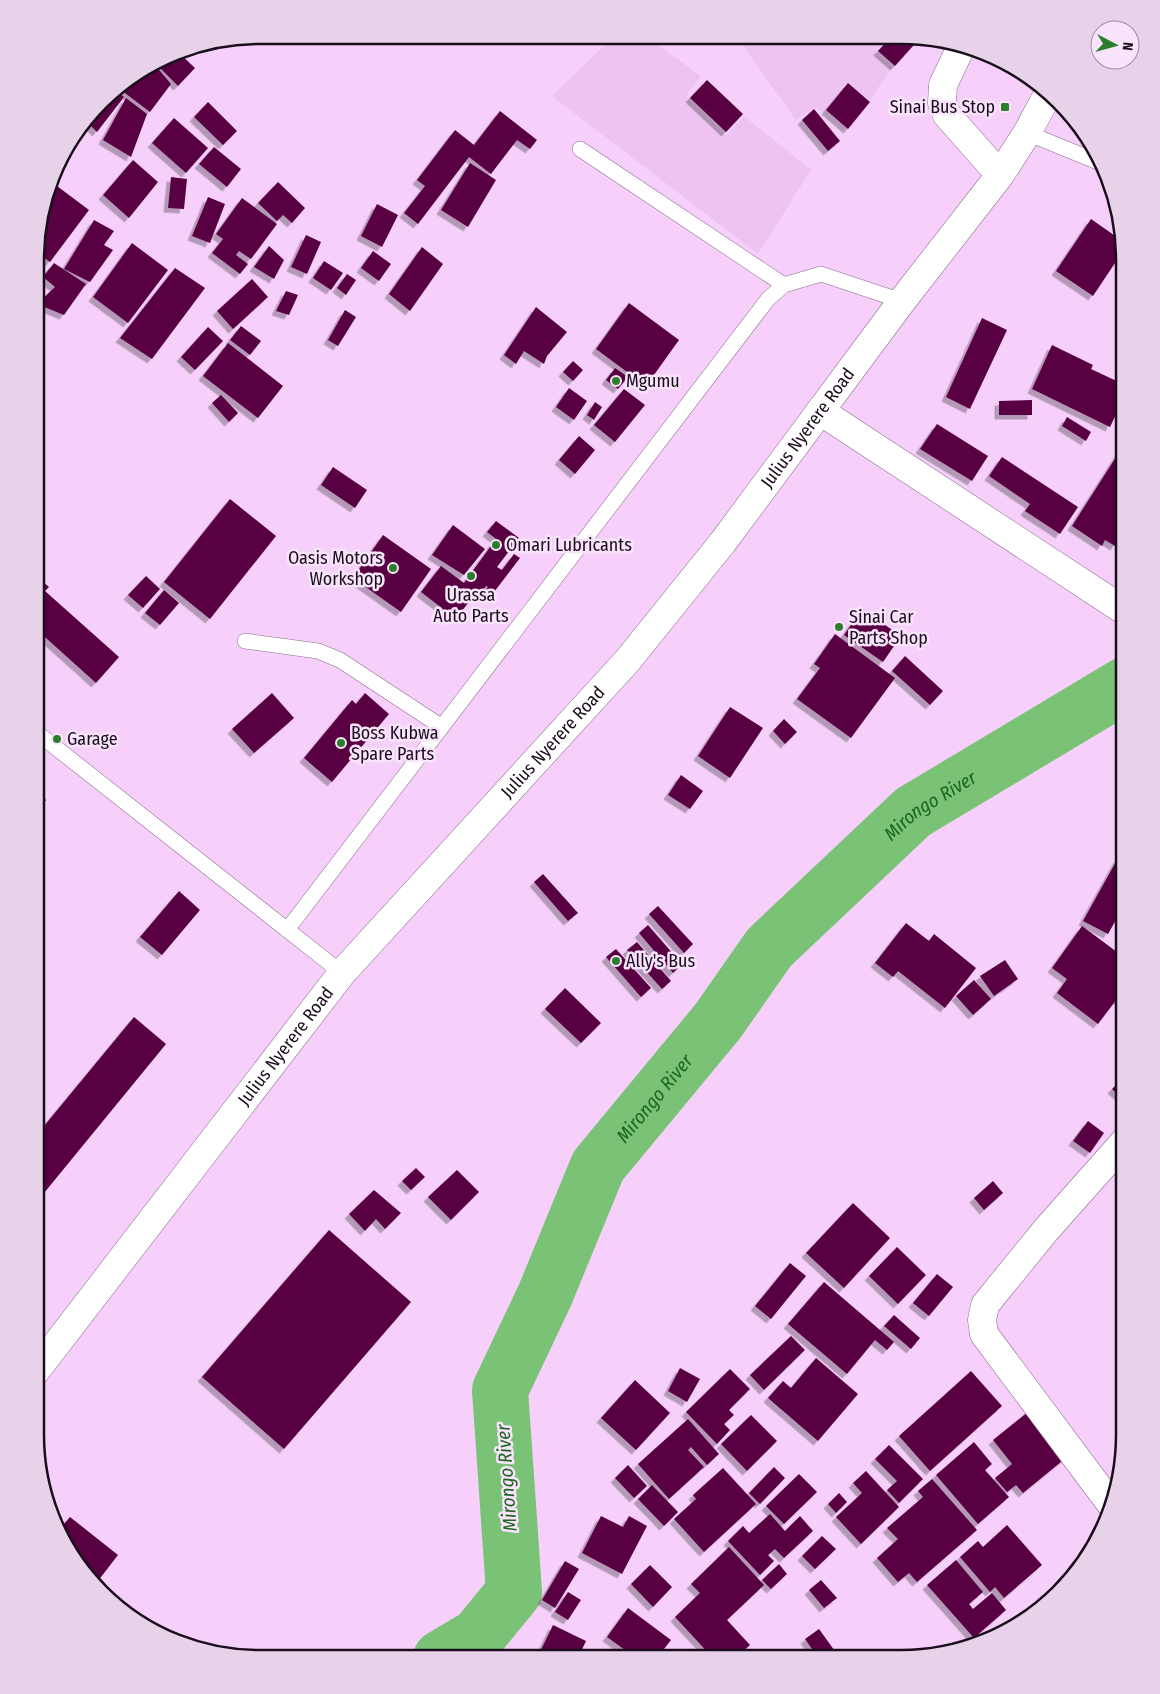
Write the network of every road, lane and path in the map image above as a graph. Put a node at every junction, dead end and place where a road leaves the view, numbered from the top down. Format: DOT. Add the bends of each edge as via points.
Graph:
graph roads {
  1 [pos="959,52"];
  2 [pos="1045,99"];
  3 [pos="1027,133"];
  4 [pos="580,149"];
  5 [pos="1092,160"];
  6 [pos="1000,174"];
  7 [pos="784,286"];
  8 [pos="902,302"];
  9 [pos="820,411"];
  10 [pos="1116,606"];
  11 [pos="245,641"];
  12 [pos="442,727"];
  13 [pos="44,738"];
  14 [pos="286,930"];
  15 [pos="342,973"];
  16 [pos="1116,1151"];
  17 [pos="44,1360"];
  18 [pos="1107,1499"];
  1 -- 6 [label="main road" via="943,85 942,103 947,115"];
  2 -- 3 [label="main road, Julius Nyerere Road"];
  3 -- 5 [label="lane"];
  3 -- 6 [label="main road, Julius Nyerere Road"];
  4 -- 7 [label="lane"];
  6 -- 8 [label="main road, Julius Nyerere Road"];
  7 -- 8 [label="lane" via="821,274"];
  7 -- 12 [label="lane" via="768,299"];
  8 -- 9 [label="main road, Julius Nyerere Road"];
  9 -- 10 [label="main road"];
  9 -- 15 [label="main road, Julius Nyerere Road" via="723,542 628,660"];
  11 -- 12 [label="lane" via="318,651 340,660"];
  12 -- 14 [label="lane"];
  13 -- 14 [label="lane"];
  14 -- 15 [label="lane"];
  15 -- 17 [label="main road, Julius Nyerere Road"];
  16 -- 18 [label="main road" via="985,1305 982,1320 984,1334"];
}
